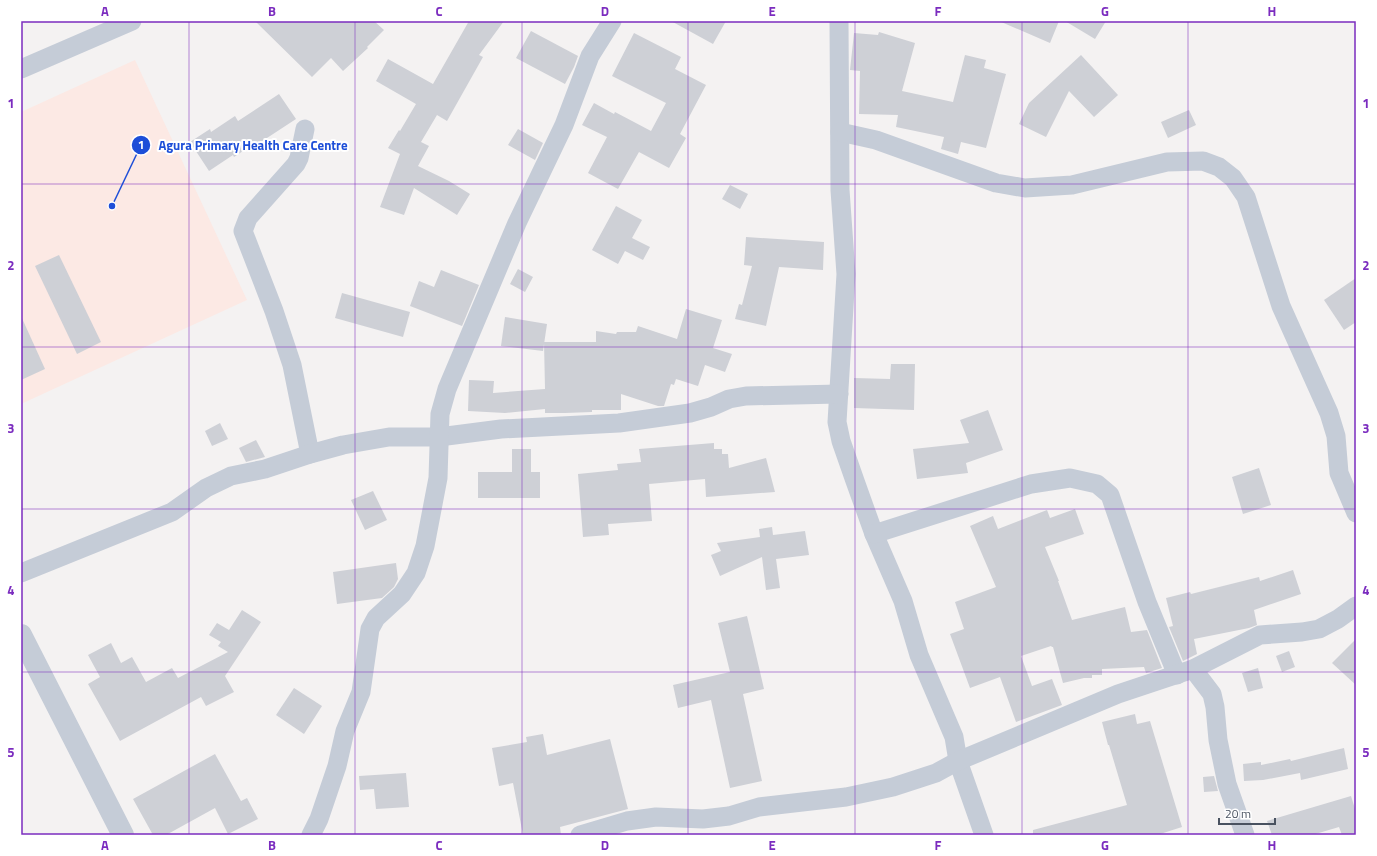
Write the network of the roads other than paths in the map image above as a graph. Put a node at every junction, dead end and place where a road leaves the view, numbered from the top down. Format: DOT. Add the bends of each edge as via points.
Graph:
graph roads {
  1 [pos="132,21"];
  2 [pos="612,21"];
  3 [pos="839,21"];
  4 [pos="21,69"];
  5 [pos="305,129"];
  6 [pos="840,132"];
  7 [pos="839,394"];
  8 [pos="439,437"];
  9 [pos="310,454"];
  10 [pos="1356,513"];
  11 [pos="874,534"];
  12 [pos="21,573"];
  13 [pos="1356,606"];
  14 [pos="21,635"];
  15 [pos="1185,672"];
  16 [pos="958,761"];
  17 [pos="123,835"];
  18 [pos="311,835"];
  19 [pos="580,835"];
  20 [pos="984,835"];
  21 [pos="1245,835"];
  1 -- 4 [label="street"];
  2 -- 8 [label="street" via="590,56 564,126 517,224 447,389 440,414"];
  3 -- 6 [label="street"];
  5 -- 9 [label="street" via="296,164 248,218 243,231 292,365"];
  6 -- 7 [label="street" via="840,190 846,274"];
  6 -- 10 [label="street" via="876,140 996,183 1025,188 1072,185 1167,162 1203,161 1219,167 1233,178 1246,198 1281,306 1329,413 1336,436 1339,473"];
  7 -- 8 [label="street" via="746,396 729,399 690,413 619,423 501,429"];
  7 -- 11 [label="street" via="837,422 841,441"];
  8 -- 9 [label="street" via="389,437"];
  8 -- 18 [label="street" via="438,478 425,546 416,572 402,594 376,618 370,629 361,692 345,731 337,766 319,819"];
  9 -- 12 [label="street" via="264,469 230,476 206,488 172,512"];
  11 -- 15 [label="street" via="1031,484 1070,478 1097,484 1110,495 1147,602"];
  11 -- 16 [label="street" via="903,601 919,655 954,737"];
  13 -- 15 [label="street" via="1338,620 1319,629 1260,635"];
  14 -- 17 [label="street"];
  15 -- 16 [label="street" via="1118,694"];
  15 -- 21 [label="street" via="1212,694 1227,784"];
  16 -- 19 [label="street" via="936,774 846,797 760,806 729,816 703,819 656,817 628,821"];
  16 -- 20 [label="street"];
}
